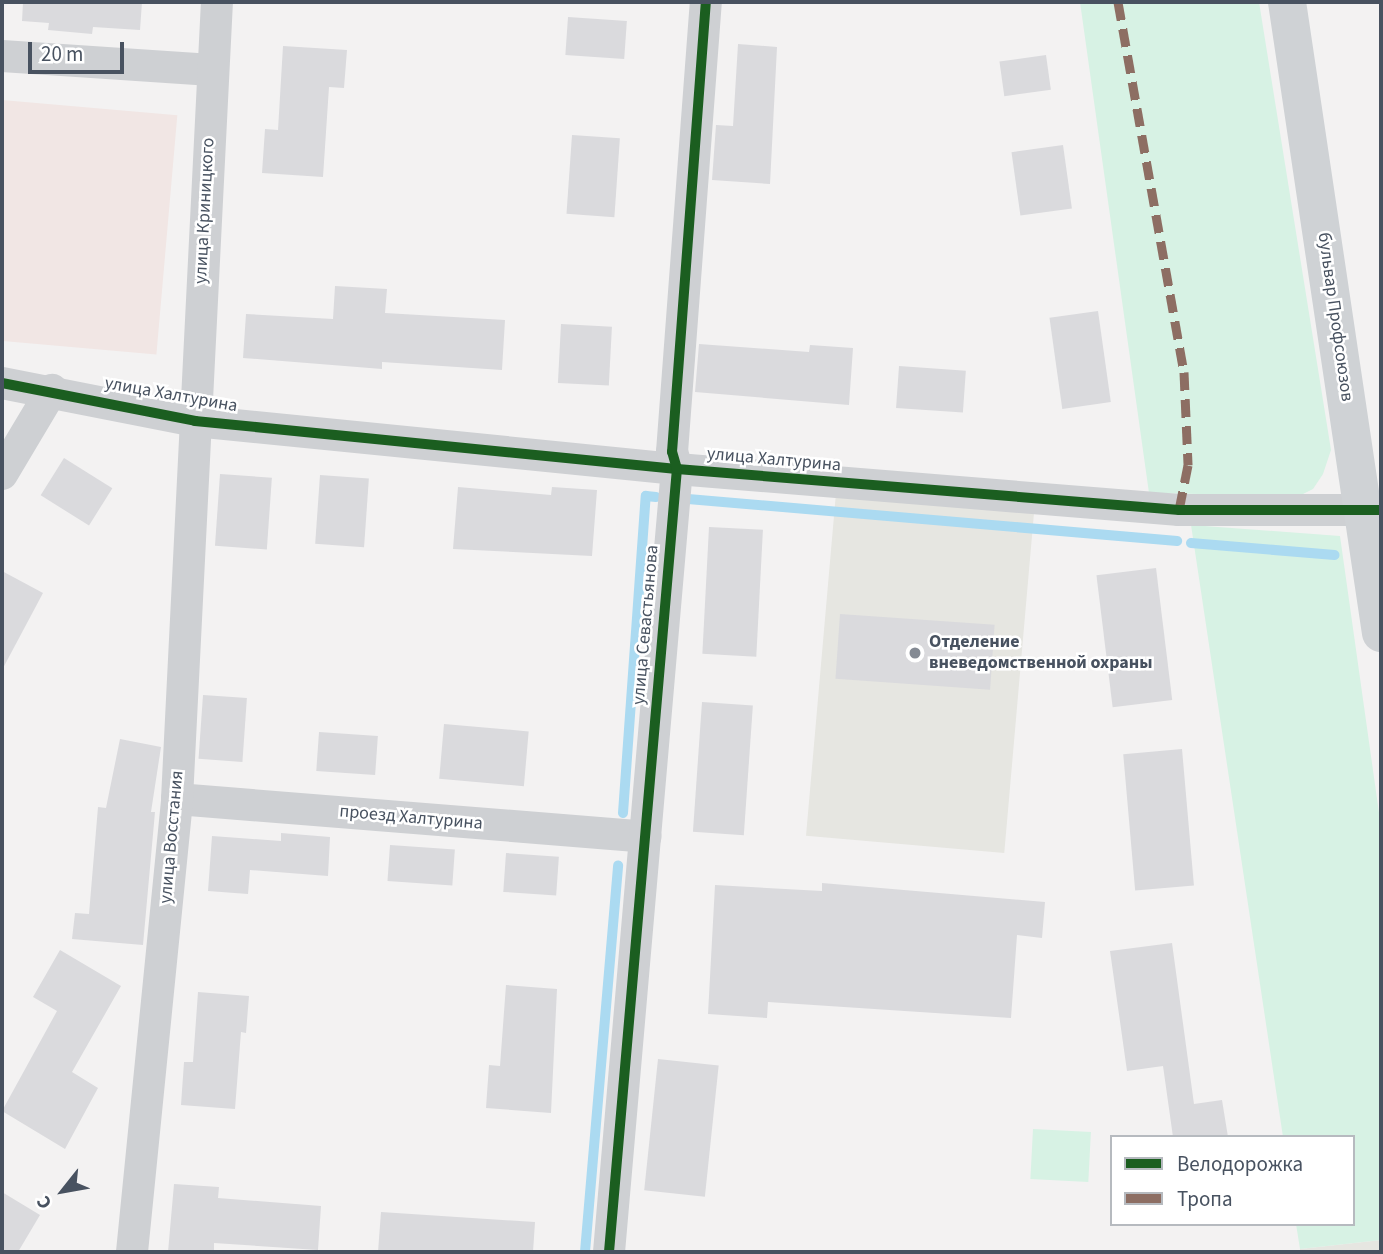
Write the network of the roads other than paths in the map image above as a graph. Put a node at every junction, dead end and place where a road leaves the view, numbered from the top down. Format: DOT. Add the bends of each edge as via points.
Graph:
graph roads {
  1 [pos="217,2"];
  2 [pos="706,2"];
  3 [pos="1287,2"];
  4 [pos="2,57"];
  5 [pos="212,70"];
  6 [pos="2,383"];
  7 [pos="52,390"];
  8 [pos="195,421"];
  9 [pos="677,469"];
  10 [pos="2,474"];
  11 [pos="1372,509"];
  12 [pos="1381,633"];
  13 [pos="177,799"];
  14 [pos="645,836"];
  15 [pos="132,1252"];
  16 [pos="610,1252"];
  1 -- 5 [label="street, улица Криницкого"];
  2 -- 9 [label="street, улица Севастьянова" via="672,452"];
  3 -- 11 [label="main road, бульвар Профсоюзов"];
  4 -- 5 [label="street"];
  5 -- 8 [label="street, улица Криницкого"];
  6 -- 7 [label="street, улица Халтурина"];
  7 -- 8 [label="street, улица Халтурина"];
  7 -- 10 [label="street"];
  8 -- 9 [label="street, улица Халтурина"];
  8 -- 13 [label="street, улица Восстания"];
  9 -- 11 [label="street, улица Халтурина" via="1179,510"];
  9 -- 14 [label="street, улица Севастьянова"];
  11 -- 12 [label="main road, бульвар Профсоюзов"];
  13 -- 14 [label="street, проезд Халтурина"];
  13 -- 15 [label="street, улица Восстания"];
  14 -- 16 [label="street, улица Севастьянова"];
}
